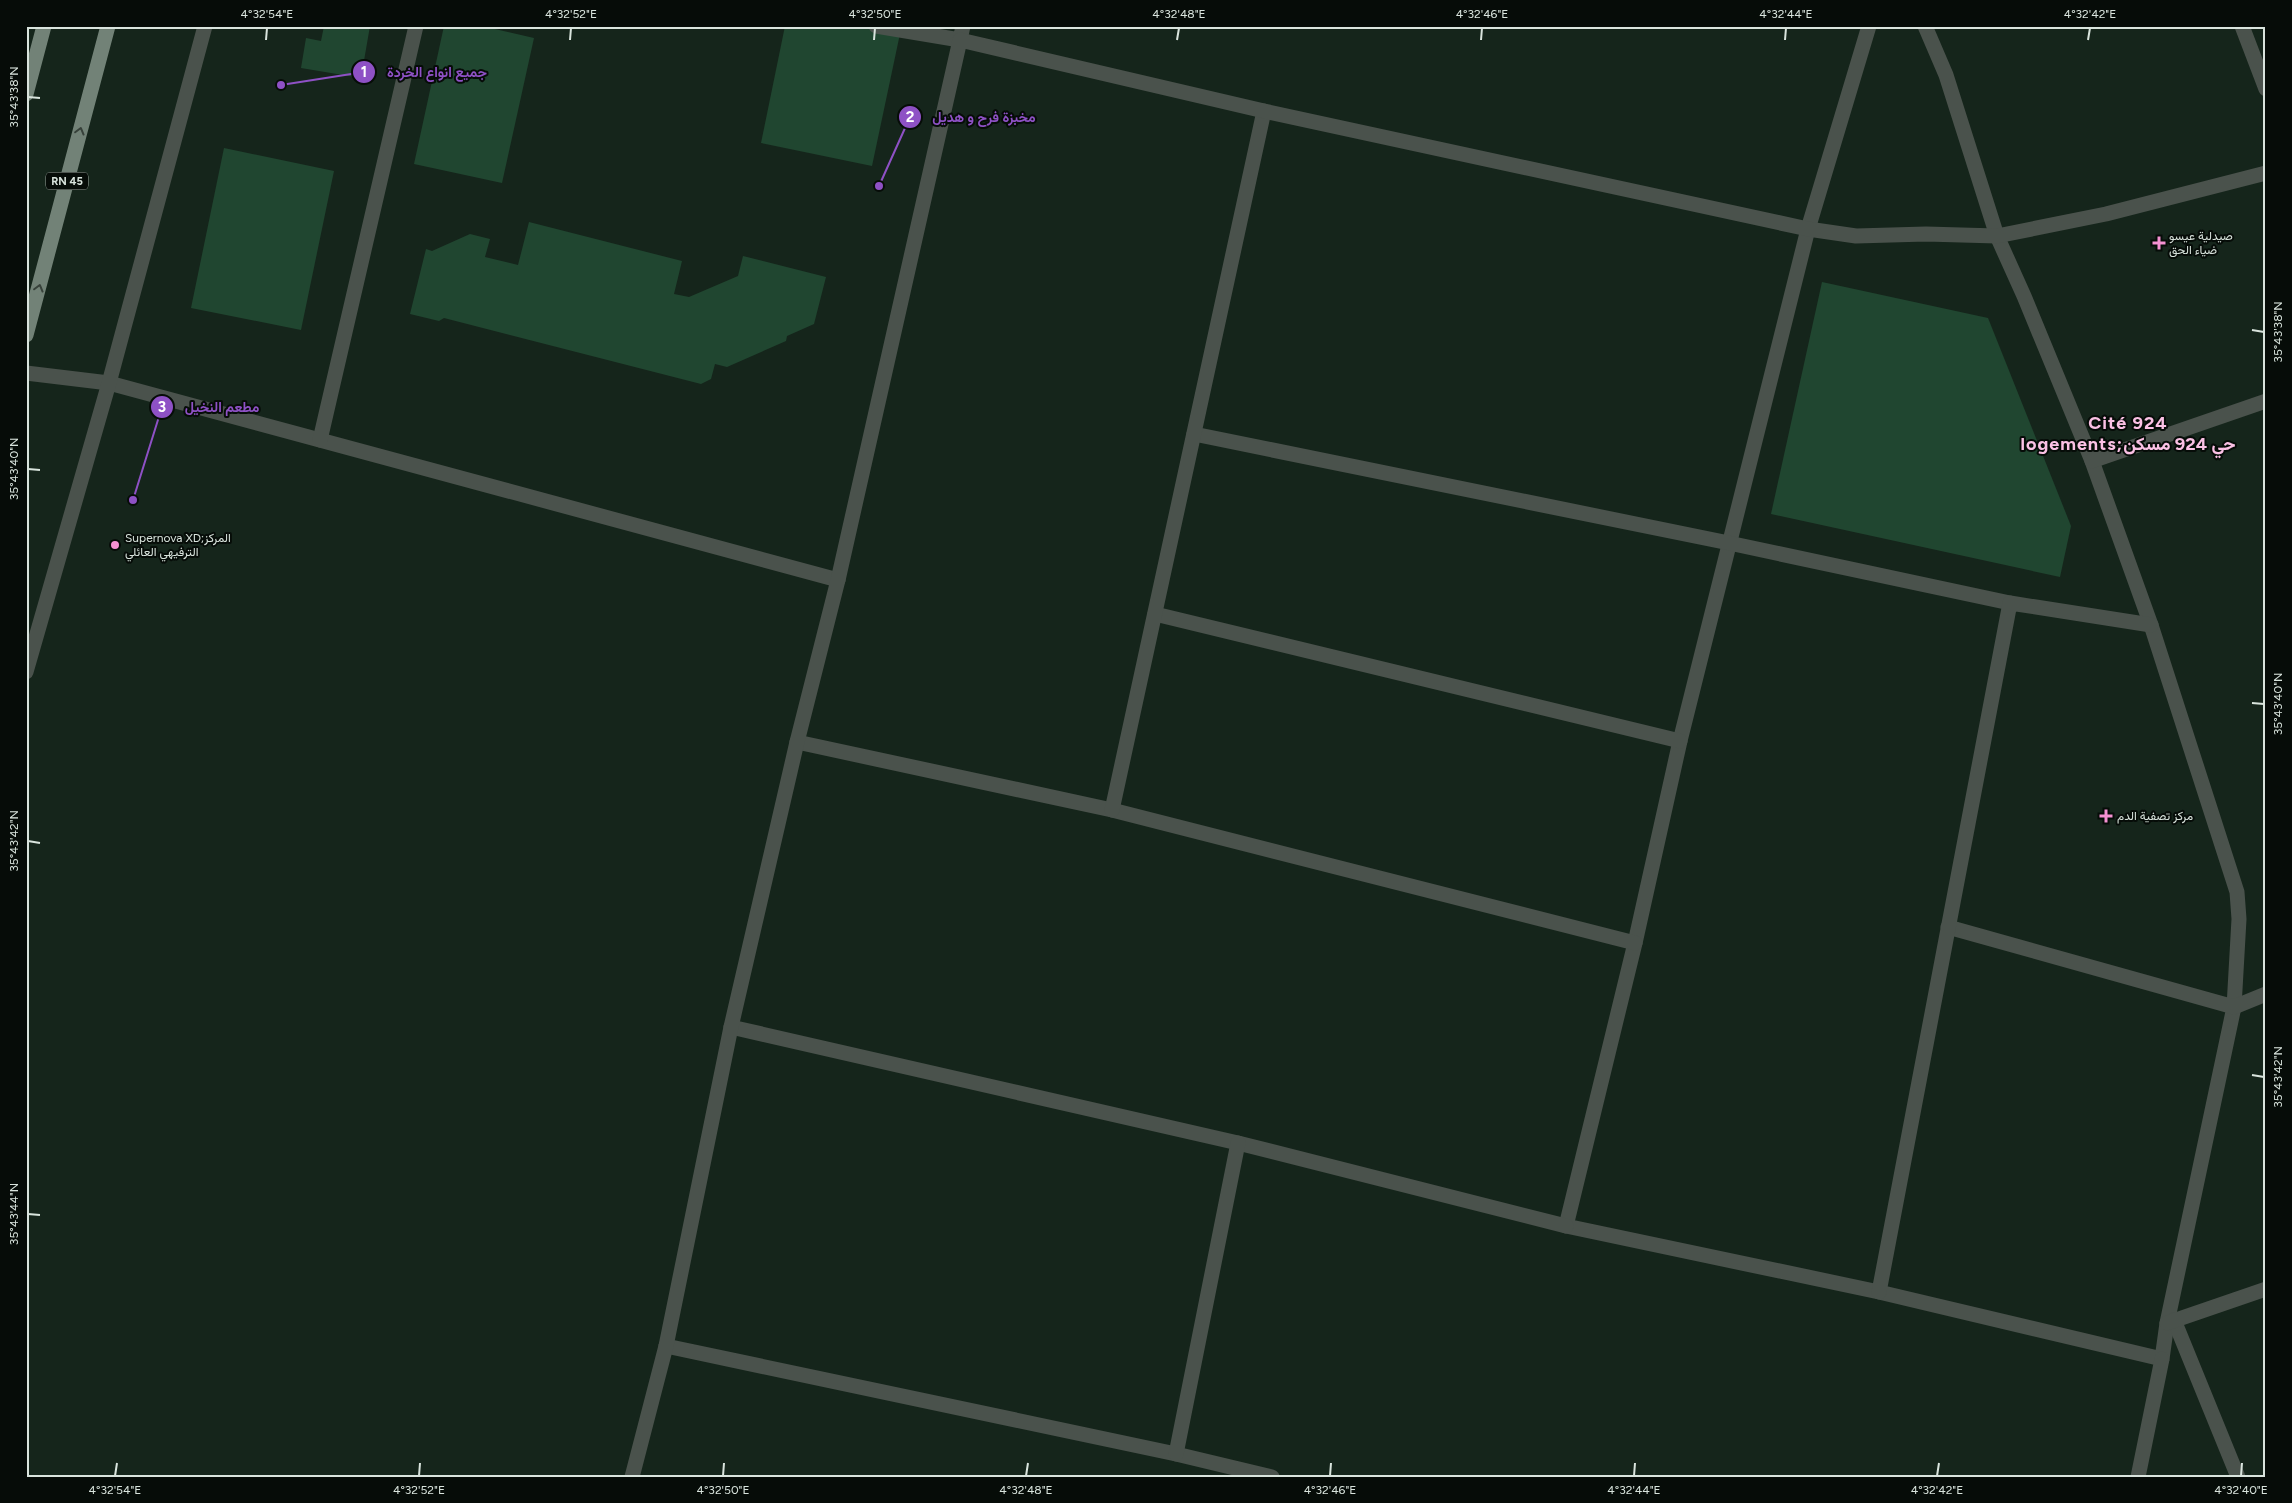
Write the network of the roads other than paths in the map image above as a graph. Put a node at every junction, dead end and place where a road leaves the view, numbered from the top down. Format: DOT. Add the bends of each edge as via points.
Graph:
graph roads {
  1 [pos="44,26"];
  2 [pos="108,26"];
  3 [pos="205,26"];
  4 [pos="416,26"];
  5 [pos="876,26"];
  6 [pos="1869,26"];
  7 [pos="1925,26"];
  8 [pos="2242,26"];
  9 [pos="962,33"];
  10 [pos="2266,89"];
  11 [pos="26,94"];
  12 [pos="1264,111"];
  13 [pos="2266,173"];
  14 [pos="1808,229"];
  15 [pos="1997,236"];
  16 [pos="26,335"];
  17 [pos="26,373"];
  18 [pos="110,382"];
  19 [pos="2266,401"];
  20 [pos="1194,434"];
  21 [pos="320,440"];
  22 [pos="2092,462"];
  23 [pos="1729,543"];
  24 [pos="838,580"];
  25 [pos="2010,603"];
  26 [pos="1155,614"];
  27 [pos="2151,625"];
  28 [pos="26,672"];
  29 [pos="1680,741"];
  30 [pos="797,742"];
  31 [pos="1112,810"];
  32 [pos="1948,927"];
  33 [pos="1635,943"];
  34 [pos="2266,994"];
  35 [pos="2234,1008"];
  36 [pos="731,1027"];
  37 [pos="1238,1143"];
  38 [pos="1566,1226"];
  39 [pos="2266,1289"];
  40 [pos="1879,1292"];
  41 [pos="2171,1322"];
  42 [pos="666,1346"];
  43 [pos="2162,1358"];
  44 [pos="1176,1454"];
  45 [pos="632,1477"];
  46 [pos="1272,1477"];
  47 [pos="2138,1477"];
  48 [pos="2238,1477"];
  1 -- 11 [label="main road"];
  16 -- 2 [label="main road, RN 45, one-way"];
  3 -- 18 [label="street"];
  4 -- 21 [label="street"];
  5 -- 9 [label="street"];
  6 -- 14 [label="street"];
  7 -- 15 [label="street" via="1946,75"];
  8 -- 10 [label="street"];
  9 -- 12 [label="street"];
  9 -- 24 [label="street"];
  12 -- 14 [label="street"];
  12 -- 20 [label="street"];
  13 -- 15 [label="street" via="2106,214"];
  14 -- 15 [label="street" via="1856,236"];
  14 -- 23 [label="street"];
  15 -- 22 [label="street"];
  17 -- 18 [label="street"];
  18 -- 21 [label="street"];
  18 -- 28 [label="street"];
  19 -- 22 [label="street"];
  20 -- 23 [label="street"];
  20 -- 26 [label="street"];
  21 -- 24 [label="street"];
  22 -- 27 [label="street"];
  23 -- 25 [label="street"];
  23 -- 29 [label="street"];
  24 -- 30 [label="street"];
  25 -- 27 [label="street"];
  25 -- 32 [label="street"];
  26 -- 29 [label="street"];
  26 -- 31 [label="street"];
  27 -- 35 [label="street" via="2237,892 2239,919"];
  29 -- 33 [label="street"];
  30 -- 31 [label="street"];
  30 -- 36 [label="street"];
  31 -- 33 [label="street"];
  32 -- 35 [label="street"];
  32 -- 40 [label="street"];
  33 -- 38 [label="street"];
  34 -- 35 [label="street"];
  35 -- 41 [label="street"];
  36 -- 37 [label="street"];
  36 -- 42 [label="street"];
  37 -- 38 [label="street"];
  37 -- 44 [label="street"];
  38 -- 40 [label="street"];
  39 -- 41 [label="street"];
  40 -- 43 [label="street"];
  41 -- 43 [label="street"];
  41 -- 48 [label="street"];
  42 -- 44 [label="street"];
  42 -- 45 [label="street"];
  43 -- 47 [label="street"];
  44 -- 46 [label="street"];
}
